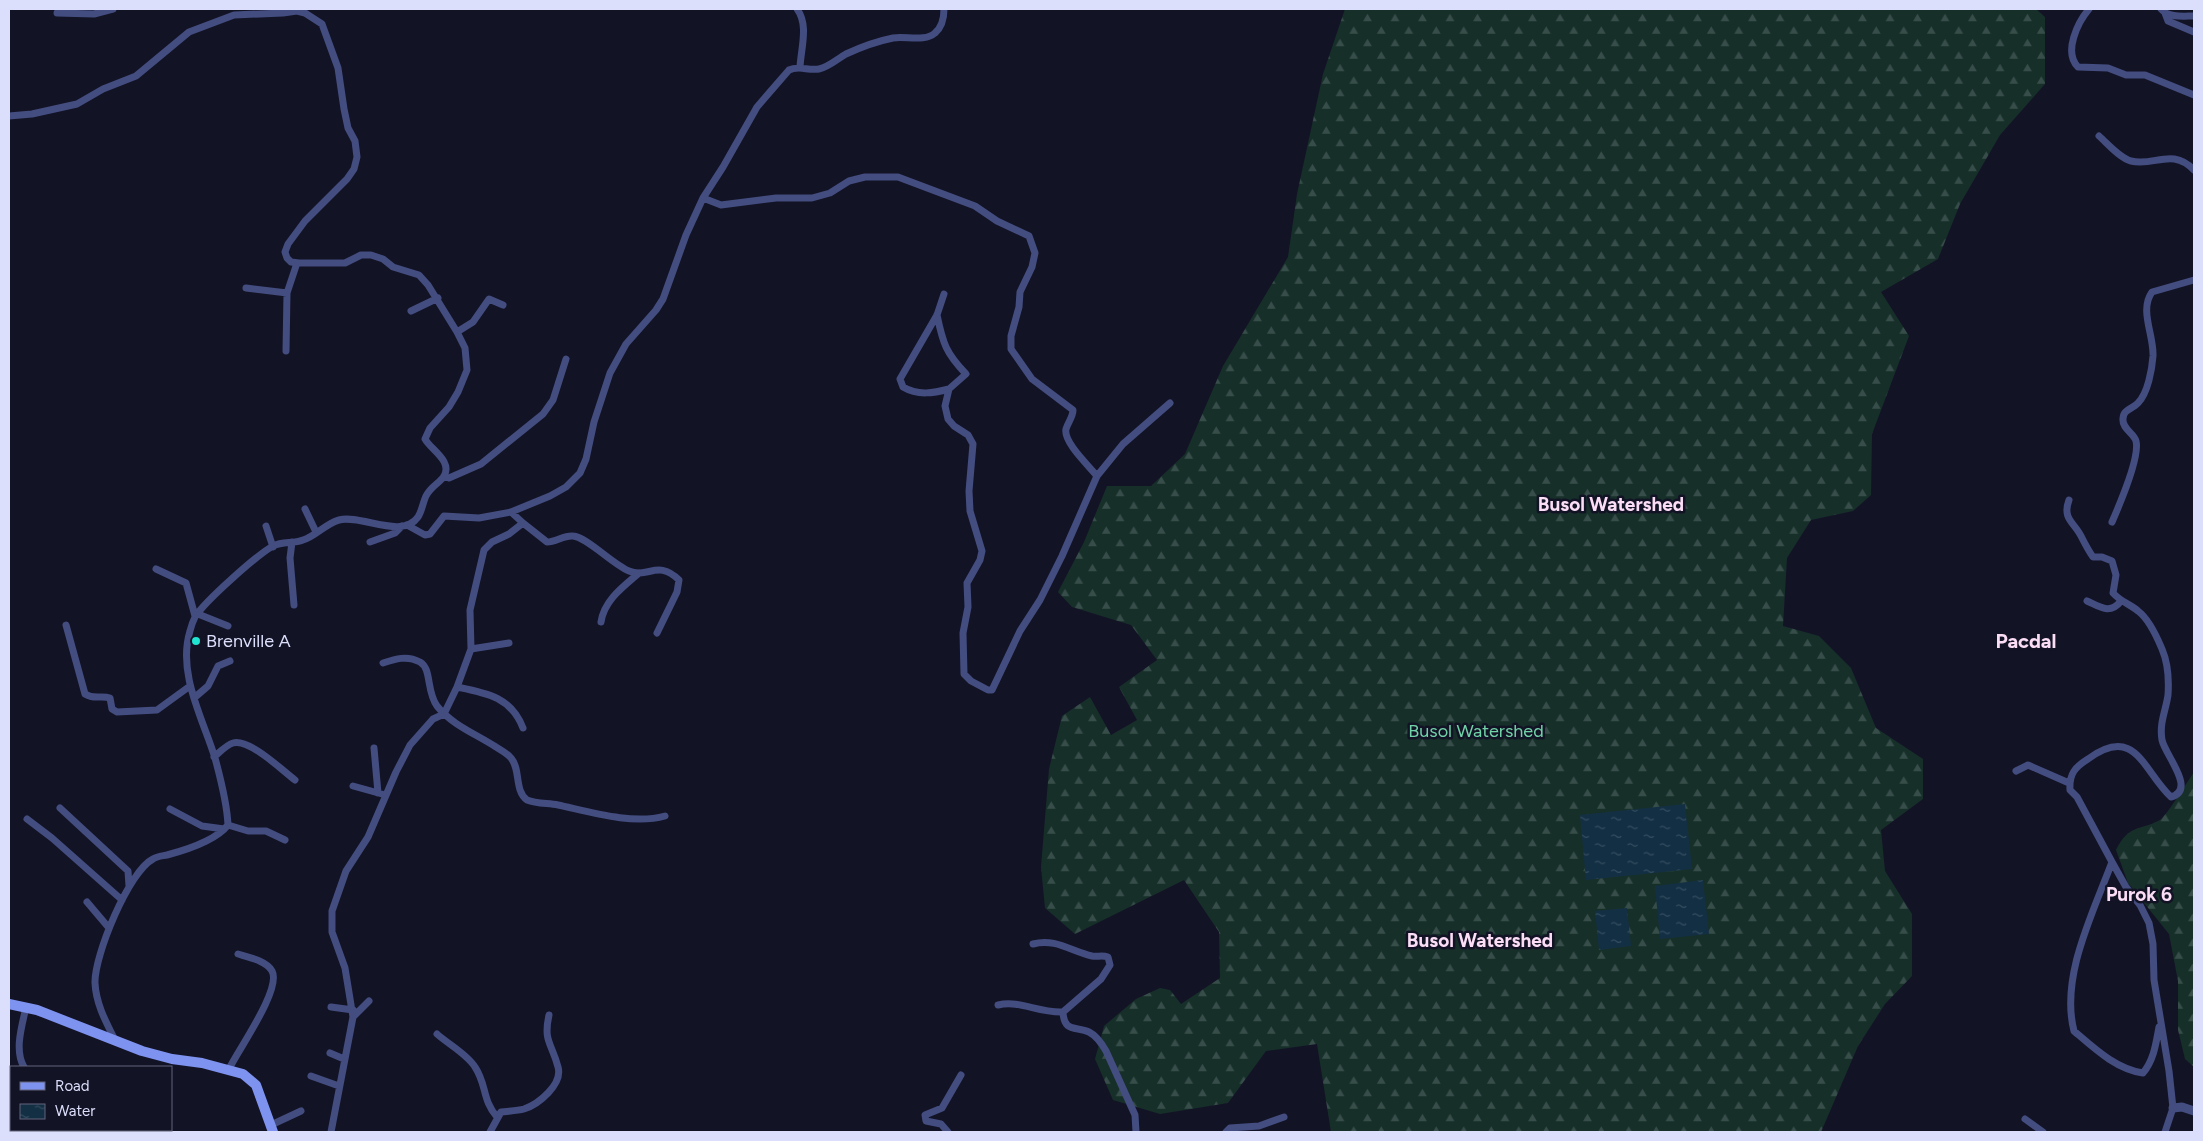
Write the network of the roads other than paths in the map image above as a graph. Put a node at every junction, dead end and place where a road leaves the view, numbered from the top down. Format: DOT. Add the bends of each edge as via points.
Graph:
graph roads {
  1 [pos="113,9"];
  2 [pos="797,9"];
  3 [pos="944,9"];
  4 [pos="2089,9"];
  5 [pos="298,10"];
  6 [pos="2163,11"];
  7 [pos="268,12"];
  8 [pos="57,13"];
  9 [pos="2194,16"];
  10 [pos="2194,32"];
  11 [pos="800,67"];
  12 [pos="2194,95"];
  13 [pos="9,116"];
  14 [pos="2100,136"];
  15 [pos="2194,170"];
  16 [pos="703,198"];
  17 [pos="297,263"];
  18 [pos="2194,280"];
  19 [pos="246,288"];
  20 [pos="287,293"];
  21 [pos="944,294"];
  22 [pos="438,298"];
  23 [pos="503,305"];
  24 [pos="411,311"];
  25 [pos="936,315"];
  26 [pos="458,332"];
  27 [pos="286,351"];
  28 [pos="566,360"];
  29 [pos="949,389"];
  30 [pos="1170,402"];
  31 [pos="444,476"];
  32 [pos="1097,476"];
  33 [pos="2069,500"];
  34 [pos="305,509"];
  35 [pos="511,512"];
  36 [pos="2112,522"];
  37 [pos="523,523"];
  38 [pos="405,525"];
  39 [pos="266,526"];
  40 [pos="316,532"];
  41 [pos="292,542"];
  42 [pos="370,542"];
  43 [pos="273,547"];
  44 [pos="156,569"];
  45 [pos="639,573"];
  46 [pos="2086,601"];
  47 [pos="2121,601"];
  48 [pos="294,605"];
  49 [pos="197,615"];
  50 [pos="601,622"];
  51 [pos="66,625"];
  52 [pos="228,626"];
  53 [pos="658,633"];
  54 [pos="509,642"];
  55 [pos="470,649"];
  56 [pos="230,660"];
  57 [pos="383,663"];
  58 [pos="190,686"];
  59 [pos="458,687"];
  60 [pos="194,698"];
  61 [pos="444,714"];
  62 [pos="523,728"];
  63 [pos="374,748"];
  64 [pos="214,758"];
  65 [pos="2016,771"];
  66 [pos="296,780"];
  67 [pos="2069,783"];
  68 [pos="353,786"];
  69 [pos="378,793"];
  70 [pos="387,796"];
  71 [pos="60,808"];
  72 [pos="170,809"];
  73 [pos="665,816"];
  74 [pos="27,819"];
  75 [pos="226,827"];
  76 [pos="285,840"];
  77 [pos="2112,862"];
  78 [pos="129,889"];
  79 [pos="122,900"];
  80 [pos="87,902"];
  81 [pos="108,928"];
  82 [pos="1033,944"];
  83 [pos="238,954"];
  84 [pos="369,1001"];
  85 [pos="9,1004"];
  86 [pos="998,1005"];
  87 [pos="330,1007"];
  88 [pos="26,1008"];
  89 [pos="1063,1012"];
  90 [pos="353,1013"];
  91 [pos="549,1015"];
  92 [pos="2160,1021"];
  93 [pos="437,1034"];
  94 [pos="115,1041"];
  95 [pos="330,1054"];
  96 [pos="344,1059"];
  97 [pos="172,1063"];
  98 [pos="23,1066"];
  99 [pos="229,1069"];
  100 [pos="961,1075"];
  101 [pos="311,1076"];
  102 [pos="338,1086"];
  103 [pos="2173,1108"];
  104 [pos="2194,1110"];
  105 [pos="302,1111"];
  106 [pos="497,1117"];
  107 [pos="1284,1117"];
  108 [pos="2025,1118"];
  109 [pos="272,1129"];
  110 [pos="331,1132"];
  111 [pos="490,1132"];
  112 [pos="948,1132"];
  113 [pos="1136,1132"];
  114 [pos="1226,1132"];
  115 [pos="2043,1132"];
  116 [pos="2165,1132"];
  1 -- 8 [label="street" via="94,14"];
  2 -- 11 [label="street" via="804,24"];
  3 -- 11 [label="street" via="940,26 929,36 893,38 847,54 824,68"];
  4 -- 12 [label="street" via="2075,30 2074,57 2078,67 2108,68 2126,75 2144,75"];
  5 -- 7 [label="street"];
  5 -- 17 [label="street" via="322,24 338,68 348,128 358,157 347,179 305,221 288,244 287,258"];
  6 -- 9 [label="street"];
  6 -- 10 [label="street" via="2168,21"];
  7 -- 13 [label="street" via="234,16 189,32 136,76 77,104"];
  11 -- 16 [label="street" via="789,70 764,97"];
  14 -- 15 [label="street" via="2128,160 2170,158"];
  16 -- 32 [label="street" via="721,205 776,198 812,198 865,177 898,178 975,206 997,221 1027,234 1035,254 1020,292 1011,349 1032,379 1073,410 1066,436"];
  16 -- 35 [label="street" via="663,299 626,344 610,373 580,473 566,487"];
  17 -- 20 [label="street"];
  17 -- 22 [label="street" via="345,263 361,255 371,255 418,275"];
  18 -- 36 [label="street" via="2152,292 2147,302 2152,362 2143,395 2138,404 2127,410 2123,419 2124,426 2136,442 2136,449"];
  19 -- 20 [label="street"];
  20 -- 27 [label="street"];
  21 -- 25 [label="street"];
  22 -- 24 [label="street"];
  22 -- 26 [label="street"];
  23 -- 26 [label="street" via="489,299 474,322"];
  25 -- 29 [label="street" via="949,356 966,374"];
  25 -- 29 [label="street" via="900,382 907,389 932,394"];
  26 -- 31 [label="street" via="465,348 467,370 464,380 425,439 442,458"];
  28 -- 31 [label="street" via="553,400 542,414 481,464 449,478"];
  29 -- 32 [label="street" via="945,406 948,419 968,435 973,444 970,511 982,551 967,582 964,674 971,681 988,690 996,686 1003,664 1062,556"];
  30 -- 32 [label="street" via="1123,444"];
  31 -- 38 [label="street" via="430,489 418,518"];
  33 -- 47 [label="street" via="2066,512 2084,545 2093,557 2102,556 2112,561 2116,575 2114,593"];
  34 -- 40 [label="street"];
  35 -- 37 [label="street"];
  35 -- 38 [label="street" via="479,518 444,516 430,534 425,535"];
  37 -- 45 [label="street" via="548,542 565,536 580,538 614,563"];
  37 -- 55 [label="street" via="484,550 470,610"];
  38 -- 40 [label="street" via="350,519 340,520"];
  38 -- 42 [label="street" via="395,533"];
  39 -- 43 [label="street"];
  40 -- 41 [label="street" via="304,540"];
  41 -- 43 [label="street"];
  41 -- 48 [label="street" via="290,558"];
  43 -- 49 [label="street" via="240,572"];
  44 -- 49 [label="street" via="186,583"];
  45 -- 50 [label="street" via="606,606"];
  45 -- 53 [label="street" via="664,570 679,580 678,592"];
  46 -- 47 [label="street" via="2107,610"];
  47 -- 67 [label="street" via="2145,618 2163,651 2168,694 2161,736 2180,777 2180,792 2171,797 2161,789 2140,757 2130,748 2120,746 2090,757 2075,769"];
  49 -- 52 [label="street"];
  49 -- 58 [label="street" via="186,649"];
  51 -- 58 [label="street" via="85,694 110,698 112,709 117,712 157,710"];
  54 -- 55 [label="street"];
  55 -- 59 [label="street"];
  56 -- 60 [label="street" via="218,666 208,686"];
  57 -- 61 [label="street" via="400,658 420,662 427,668 431,698"];
  58 -- 60 [label="street"];
  59 -- 61 [label="street"];
  59 -- 62 [label="street" via="479,691 505,702"];
  60 -- 64 [label="street"];
  61 -- 70 [label="street" via="429,722 410,745"];
  61 -- 73 [label="street" via="511,758 520,789 527,800 641,819"];
  63 -- 69 [label="street"];
  64 -- 66 [label="street" via="233,743 243,743"];
  64 -- 75 [label="street" via="227,810"];
  65 -- 67 [label="street" via="2028,765"];
  67 -- 77 [label="street"];
  68 -- 69 [label="street"];
  69 -- 70 [label="street"];
  70 -- 90 [label="street" via="368,838 346,871 332,911 332,932 345,968"];
  71 -- 78 [label="street" via="128,871"];
  72 -- 75 [label="street" via="202,826"];
  74 -- 79 [label="street"];
  75 -- 76 [label="street" via="266,831"];
  75 -- 78 [label="street" via="193,845 154,858 142,866"];
  77 -- 92 [label="street" via="2149,923"];
  77 -- 92 [label="street" via="2081,945 2072,980 2069,1003 2074,1031 2114,1062 2143,1073 2153,1056"];
  78 -- 79 [label="street"];
  79 -- 81 [label="street"];
  80 -- 81 [label="street"];
  81 -- 94 [label="street" via="95,982 103,1018"];
  82 -- 89 [label="street" via="1053,942 1110,960 1106,974"];
  83 -- 99 [label="street" via="269,967 274,988"];
  84 -- 90 [label="street"];
  85 -- 88 [label="main road"];
  86 -- 89 [label="street" via="1012,1002 1043,1012"];
  87 -- 90 [label="street"];
  88 -- 94 [label="main road"];
  88 -- 98 [label="street" via="19,1058"];
  89 -- 113 [label="street" via="1063,1021 1068,1026 1095,1036 1106,1051 1135,1115"];
  90 -- 96 [label="street"];
  91 -- 106 [label="street" via="546,1036 559,1069 556,1082 543,1097 524,1109 501,1112"];
  92 -- 103 [label="street" via="2170,1070"];
  93 -- 106 [label="street" via="474,1066 488,1107"];
  94 -- 97 [label="main road"];
  95 -- 96 [label="street"];
  96 -- 102 [label="street"];
  97 -- 99 [label="main road"];
  99 -- 109 [label="main road" via="243,1074 256,1085"];
  100 -- 112 [label="street" via="942,1108 925,1115 926,1121 941,1124"];
  101 -- 102 [label="street"];
  102 -- 110 [label="street"];
  103 -- 104 [label="street"];
  103 -- 116 [label="street"];
  105 -- 109 [label="street"];
  106 -- 111 [label="street"];
  107 -- 114 [label="street" via="1259,1126 1230,1128"];
  108 -- 115 [label="street"];
}
